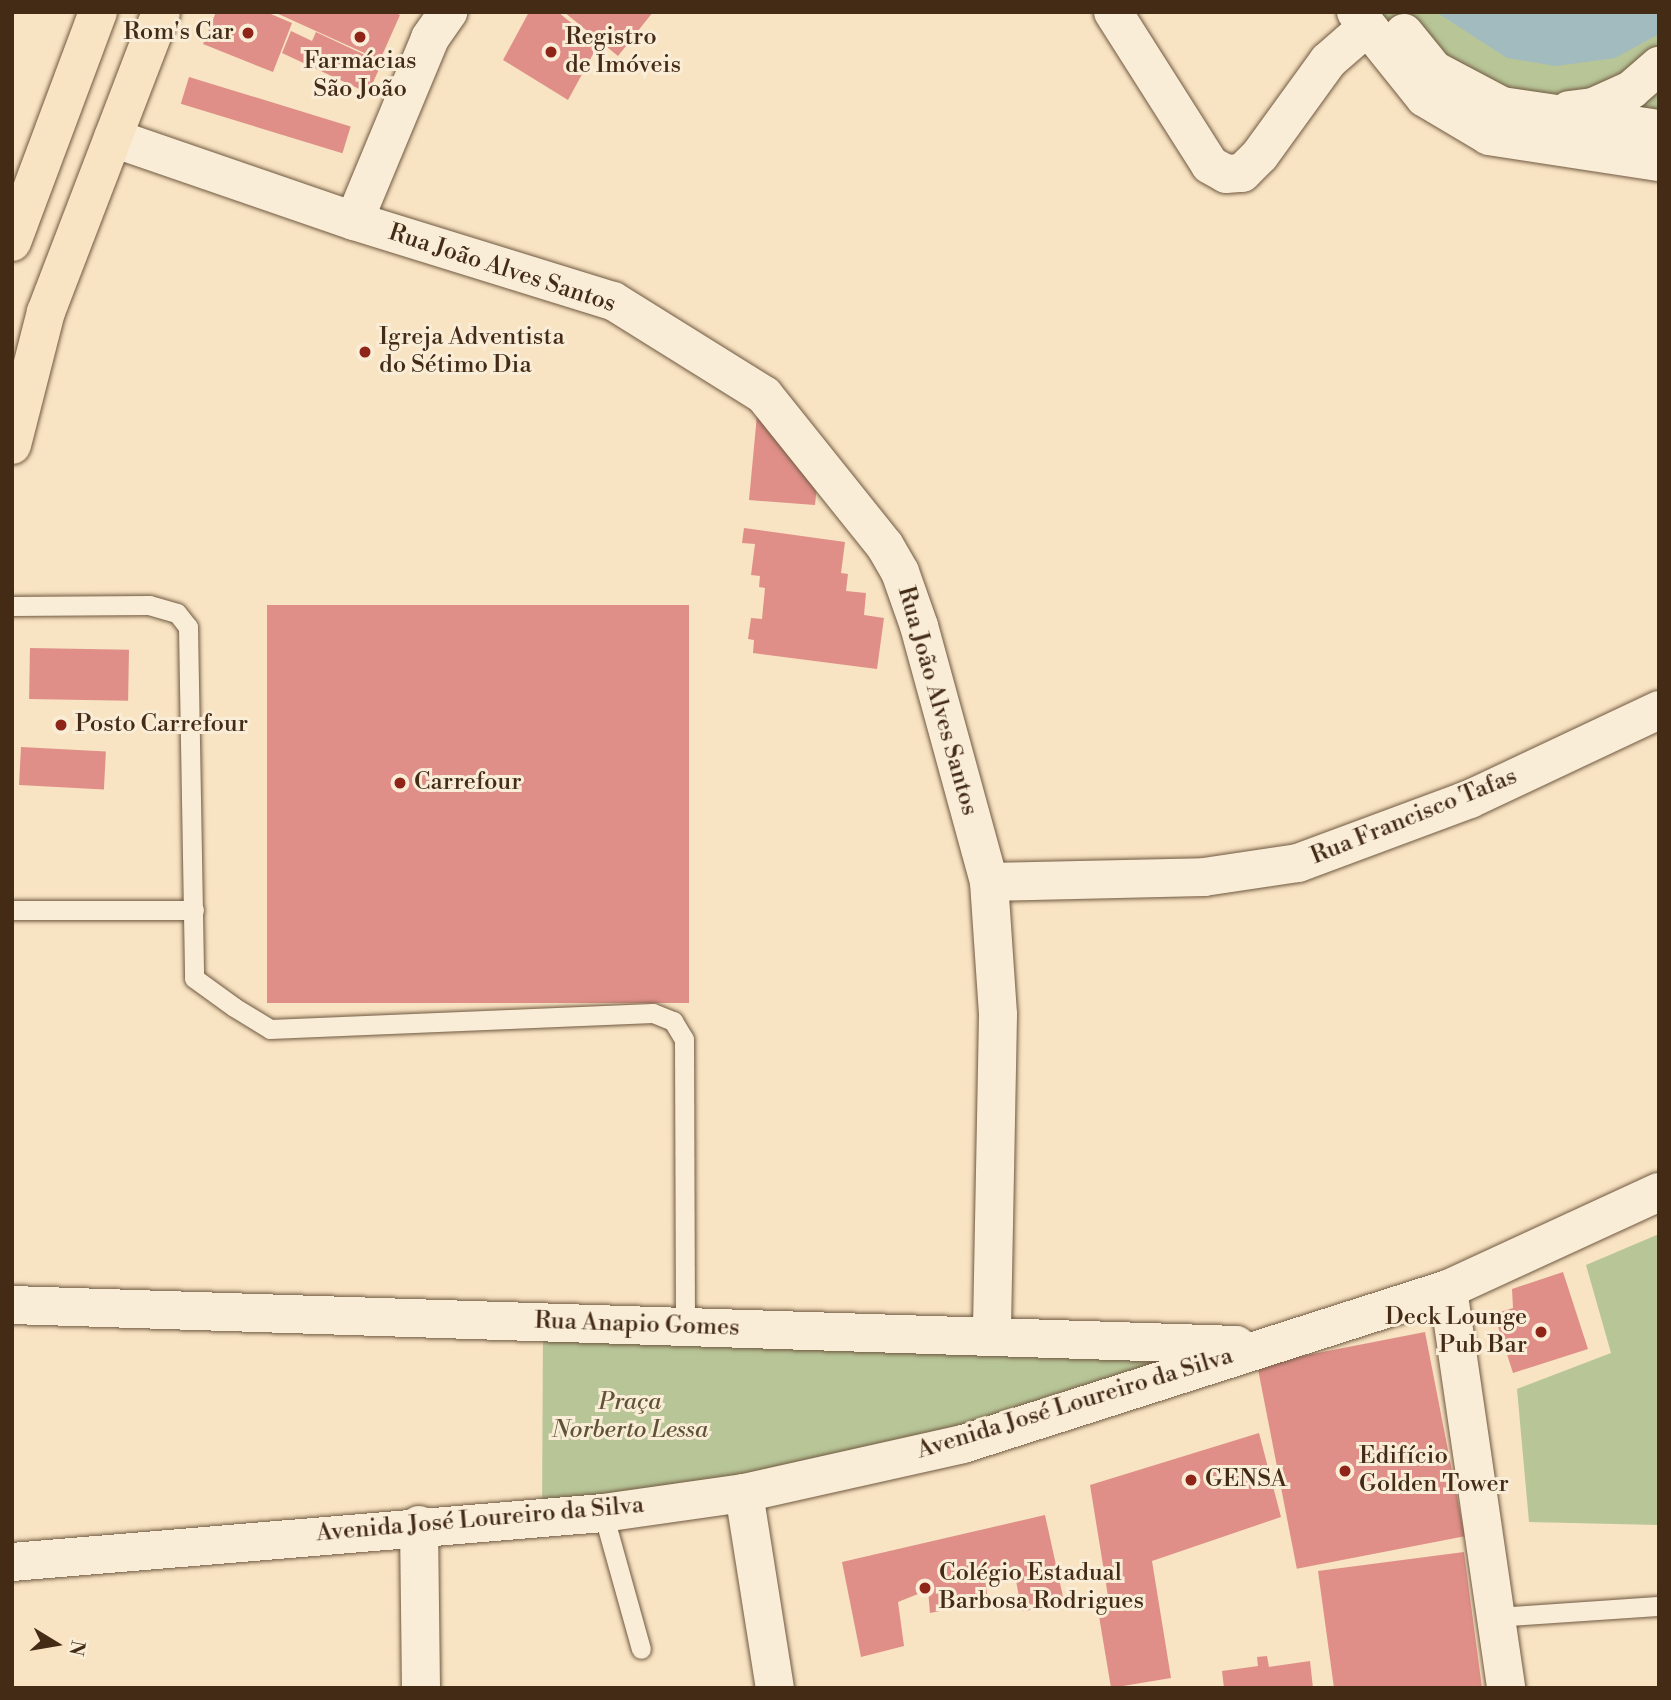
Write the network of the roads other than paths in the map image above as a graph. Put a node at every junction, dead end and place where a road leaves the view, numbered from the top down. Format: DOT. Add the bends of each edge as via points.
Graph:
graph roads {
  1 [pos="98,12"];
  2 [pos="161,12"];
  3 [pos="448,12"];
  4 [pos="1113,12"];
  5 [pos="1370,18"];
  6 [pos="1659,66"];
  7 [pos="1547,113"];
  8 [pos="1659,129"];
  9 [pos="113,138"];
  10 [pos="1659,162"];
  11 [pos="354,221"];
  12 [pos="12,242"];
  13 [pos="22,364"];
  14 [pos="12,445"];
  15 [pos="12,606"];
  16 [pos="1659,710"];
  17 [pos="989,882"];
  18 [pos="12,910"];
  19 [pos="194,910"];
  20 [pos="1659,1192"];
  21 [pos="1448,1289"];
  22 [pos="12,1305"];
  23 [pos="685,1327"];
  24 [pos="992,1335"];
  25 [pos="1262,1346"];
  26 [pos="744,1493"];
  27 [pos="603,1513"];
  28 [pos="419,1525"];
  29 [pos="12,1562"];
  30 [pos="1659,1606"];
  31 [pos="1496,1617"];
  32 [pos="641,1649"];
  33 [pos="421,1688"];
  34 [pos="775,1688"];
  35 [pos="1506,1688"];
  1 -- 12 [label="main road"];
  2 -- 9 [label="main road"];
  3 -- 11 [label="street" via="430,38"];
  4 -- 5 [label="street" via="1210,165 1226,174 1242,173 1260,155 1328,61"];
  5 -- 7 [label="street" via="1434,70 1502,106"];
  5 -- 10 [label="street" via="1424,98 1489,136"];
  6 -- 7 [label="street" via="1631,90 1593,107"];
  7 -- 8 [label="street"];
  9 -- 11 [label="street, Rua João Alves Santos"];
  9 -- 13 [label="main road"];
  11 -- 17 [label="street, Rua João Alves Santos" via="613,301 764,396 846,495 900,572"];
  13 -- 14 [label="main road"];
  15 -- 19 [label="lane" via="149,605 177,613 188,627"];
  16 -- 17 [label="street, Rua Francisco Tafas" via="1470,799 1298,863 1204,877"];
  17 -- 24 [label="street, Rua João Alves Santos" via="998,1015"];
  18 -- 19 [label="lane"];
  19 -- 23 [label="lane" via="194,978 270,1029 653,1013 673,1021 684,1039"];
  20 -- 21 [label="street, Avenida José Loureiro da Silva"];
  21 -- 25 [label="street, Avenida José Loureiro da Silva"];
  21 -- 31 [label="street"];
  22 -- 23 [label="street, Rua Anapio Gomes"];
  23 -- 24 [label="street, Rua Anapio Gomes"];
  24 -- 25 [label="street, Rua Anapio Gomes"];
  25 -- 26 [label="street, Avenida José Loureiro da Silva" via="963,1444"];
  26 -- 27 [label="street, Avenida José Loureiro da Silva"];
  26 -- 34 [label="street"];
  27 -- 28 [label="street, Avenida José Loureiro da Silva"];
  27 -- 32 [label="lane"];
  28 -- 29 [label="street, Avenida José Loureiro da Silva"];
  28 -- 33 [label="street"];
  30 -- 31 [label="lane"];
  31 -- 35 [label="street"];
}
